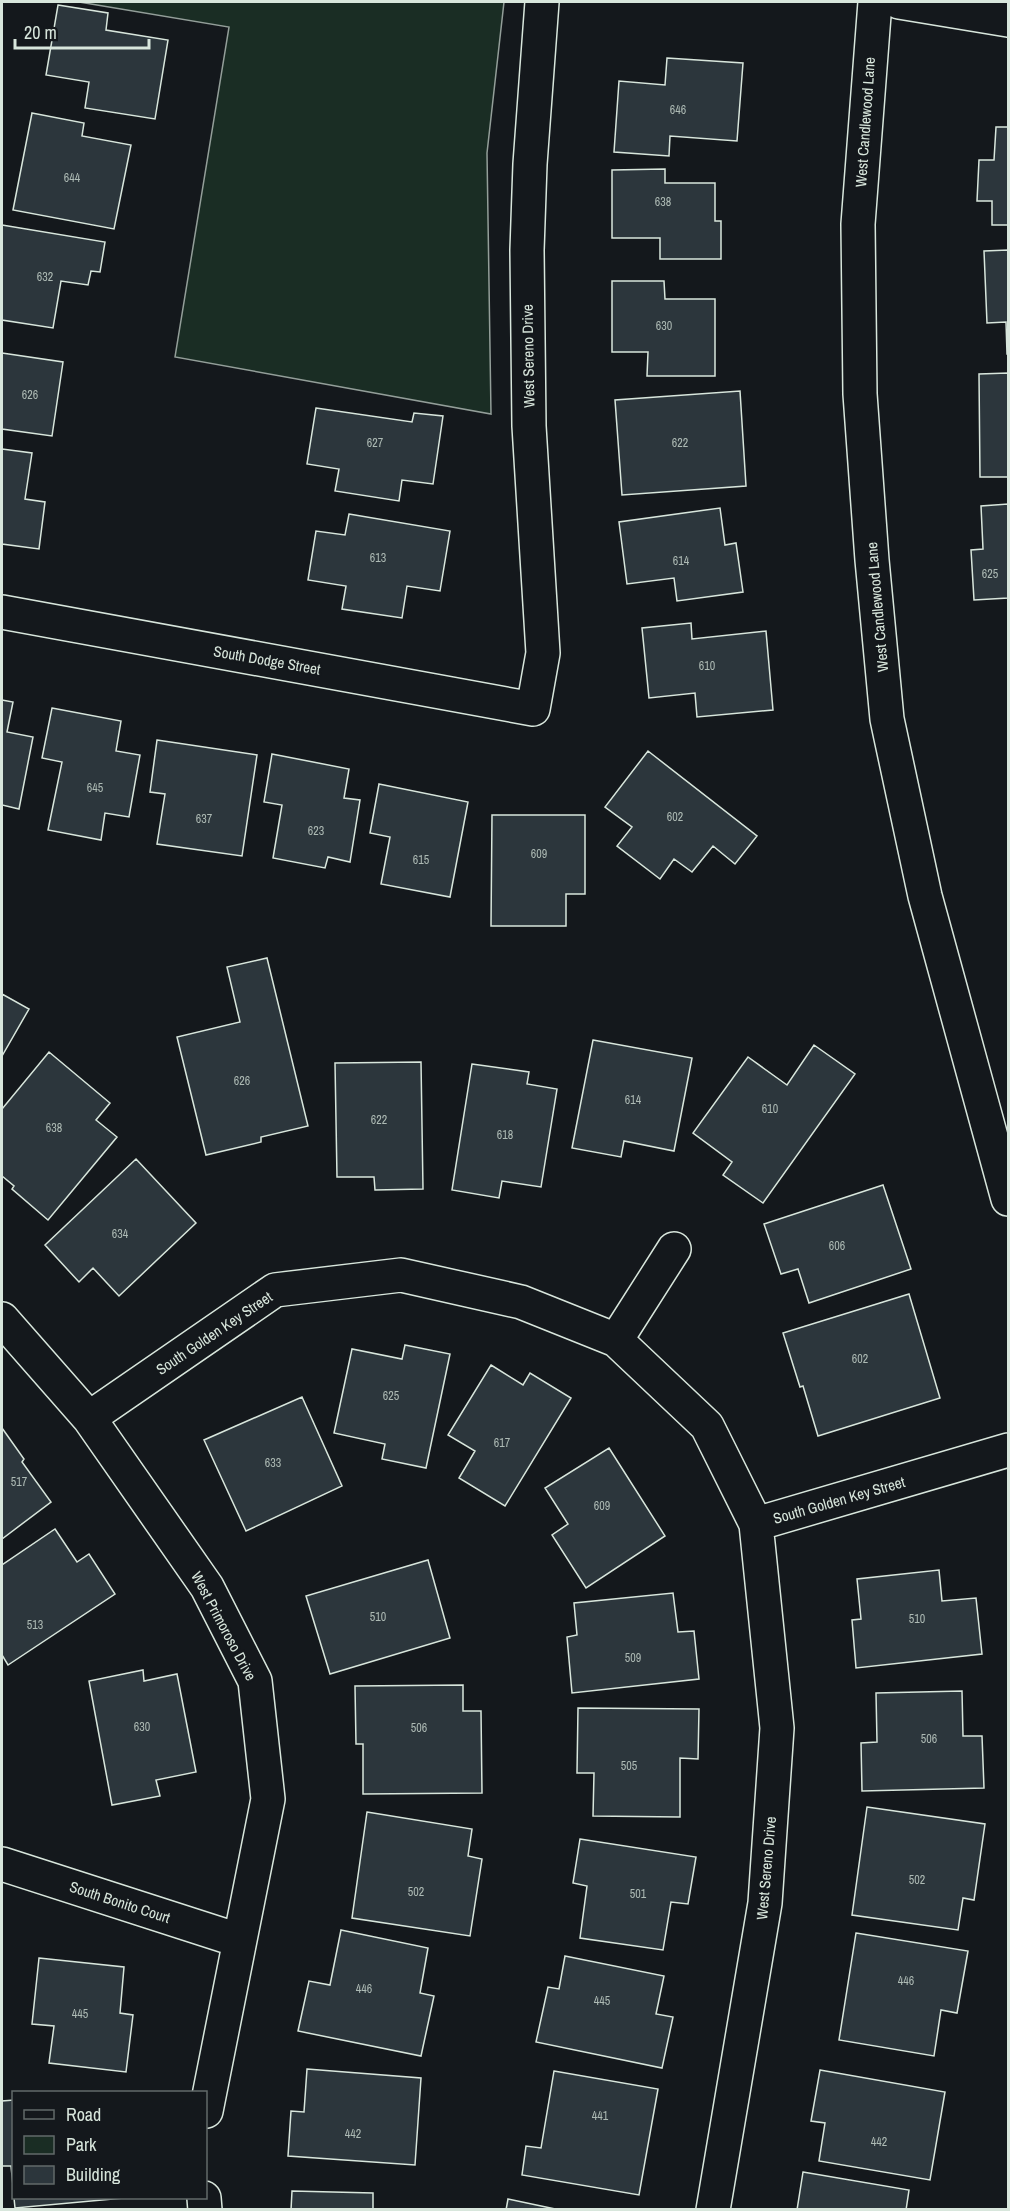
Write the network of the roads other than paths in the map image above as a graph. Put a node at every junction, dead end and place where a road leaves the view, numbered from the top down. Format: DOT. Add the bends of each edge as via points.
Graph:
graph roads {
  1 [pos="542,2"];
  2 [pos="875,2"];
  3 [pos="899,2"];
  4 [pos="1008,20"];
  5 [pos="2,612"];
  6 [pos="533,709"];
  7 [pos="1008,1199"];
  8 [pos="674,1249"];
  9 [pos="2,1319"];
  10 [pos="616,1340"];
  11 [pos="89,1418"];
  12 [pos="1008,1450"];
  13 [pos="756,1524"];
  14 [pos="2,1864"];
  15 [pos="238,1940"];
  16 [pos="207,2106"];
  17 [pos="713,2210"];
  1 -- 6 [label="street, West Sereno Drive" via="527,250 529,426 543,653"];
  2 -- 7 [label="street, West Candlewood Lane" via="858,224 860,394 888,719 925,896"];
  3 -- 4 [label="street"];
  5 -- 6 [label="street, South Dodge Street"];
  8 -- 10 [label="street"];
  9 -- 11 [label="street"];
  10 -- 11 [label="street, South Golden Key Street" via="520,1302 401,1275 275,1290"];
  10 -- 13 [label="street, South Golden Key Street" via="707,1426"];
  11 -- 15 [label="street, West Primoroso Drive" via="207,1587 255,1681 268,1799"];
  12 -- 13 [label="street, South Golden Key Street"];
  13 -- 17 [label="street, West Sereno Drive" via="777,1728 765,1903"];
  14 -- 15 [label="street, South Bonito Court"];
  15 -- 16 [label="street, West Primoroso Drive"];
}
